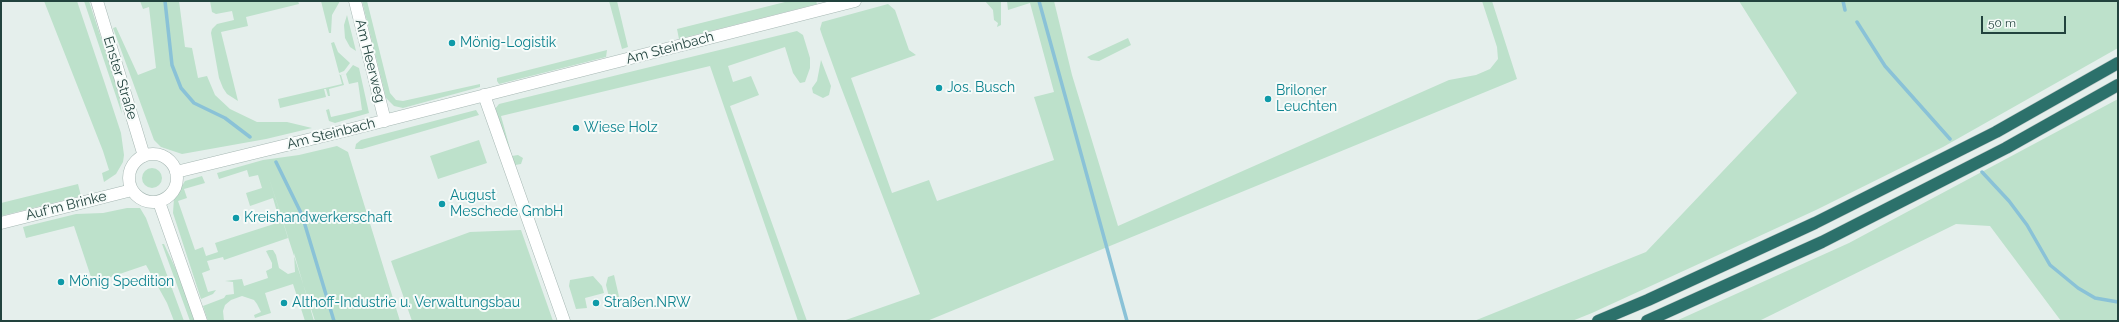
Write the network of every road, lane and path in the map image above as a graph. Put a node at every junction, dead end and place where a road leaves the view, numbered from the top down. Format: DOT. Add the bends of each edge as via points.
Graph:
graph roads {
  1 [pos="97,1"];
  2 [pos="355,1"];
  3 [pos="855,1"];
  4 [pos="2118,63"];
  5 [pos="2118,85"];
  6 [pos="484,95"];
  7 [pos="385,121"];
  8 [pos="144,156"];
  9 [pos="176,172"];
  10 [pos="132,190"];
  11 [pos="159,202"];
  12 [pos="1,223"];
  13 [pos="201,321"];
  14 [pos="564,321"];
  15 [pos="1598,321"];
  16 [pos="1647,321"];
  1 -- 8 [label="street, Enster Straße"];
  2 -- 7 [label="street, Am Heerweg"];
  3 -- 6 [label="street, Am Steinbach"];
  4 -- 15 [label="highway" via="1996,132 1815,223"];
  5 -- 16 [label="highway" via="2006,148 1822,242"];
  6 -- 7 [label="street, Am Steinbach"];
  6 -- 14 [label="street"];
  7 -- 9 [label="street, Am Steinbach"];
  8 -- 9 [label="street" via="164,156 174,165"];
  8 -- 10 [label="street" via="133,164 130,171 128,177"];
  9 -- 11 [label="street" via="176,187 166,199"];
  10 -- 11 [label="street" via="140,199"];
  10 -- 12 [label="street, Auf'm Brinke"];
  11 -- 13 [label="street"];
}
